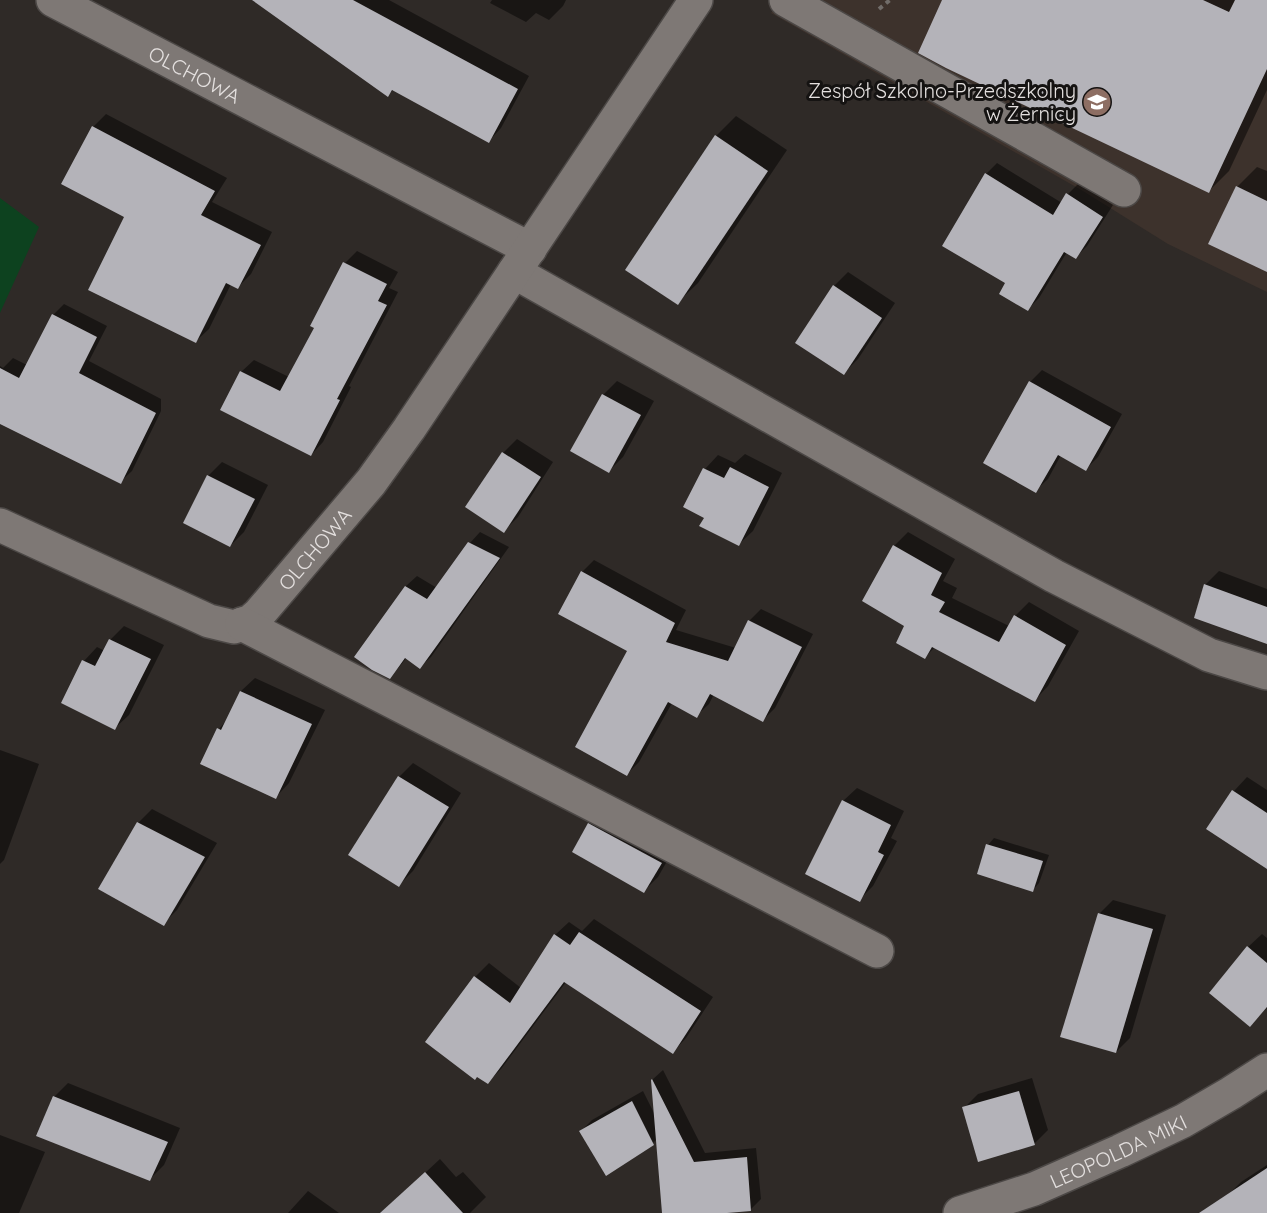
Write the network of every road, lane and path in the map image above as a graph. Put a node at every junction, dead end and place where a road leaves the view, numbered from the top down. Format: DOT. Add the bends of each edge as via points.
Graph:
graph roads {
  1 [pos="53,0"];
  2 [pos="696,0"];
  3 [pos="786,0"];
  4 [pos="1124,190"];
  5 [pos="522,260"];
  6 [pos="0,525"];
  7 [pos="242,624"];
  8 [pos="1267,673"];
  9 [pos="877,951"];
  10 [pos="1267,1070"];
  11 [pos="960,1213"];
  1 -- 5 [label="street, OLCHOWA"];
  2 -- 5 [label="street, OLCHOWA"];
  3 -- 4 [label="street"];
  5 -- 7 [label="street, OLCHOWA" via="371,482 268,605"];
  5 -- 8 [label="street" via="1054,576 1209,655"];
  6 -- 7 [label="street" via="209,621 234,627"];
  7 -- 9 [label="street"];
  10 -- 11 [label="street, LEOPOLDA MIKI" via="1183,1121 1119,1151 1034,1189"];
}
